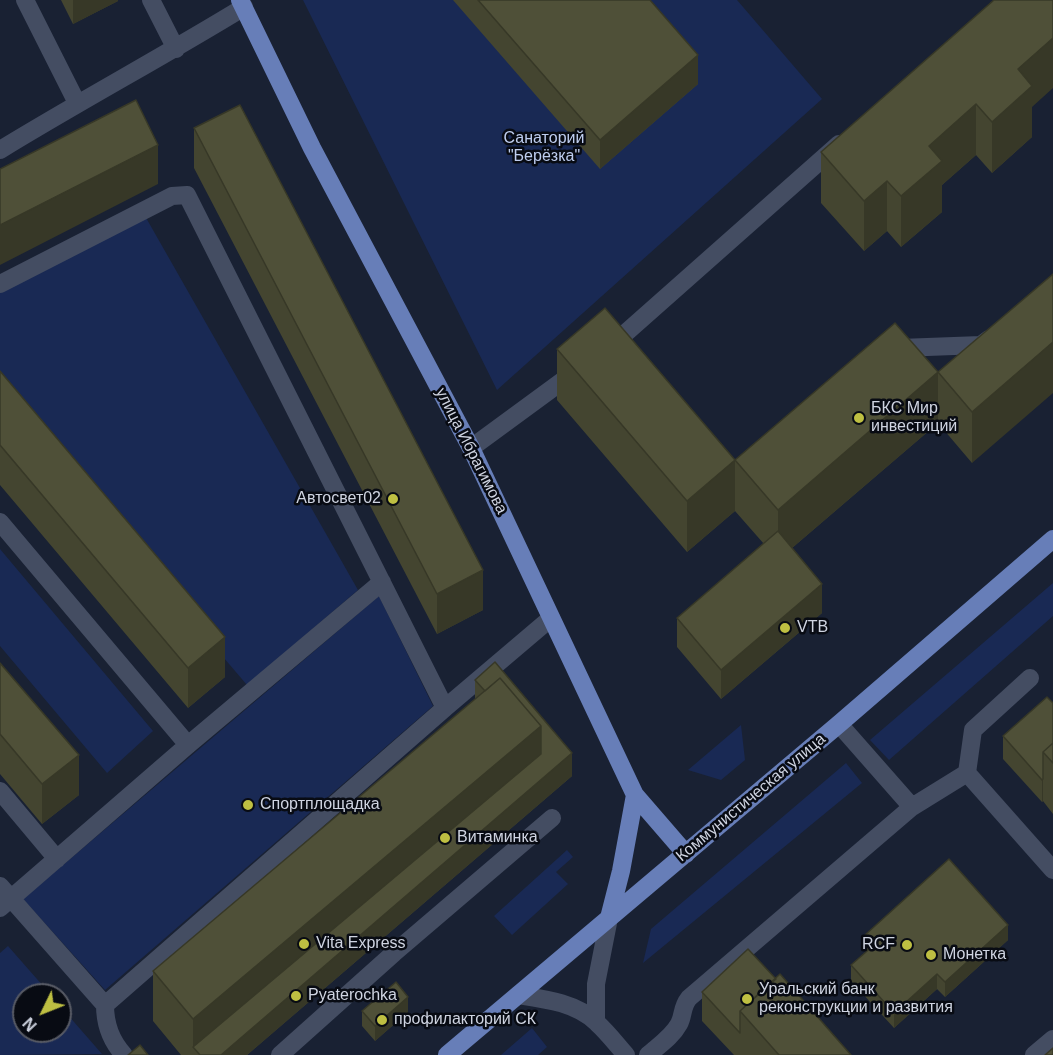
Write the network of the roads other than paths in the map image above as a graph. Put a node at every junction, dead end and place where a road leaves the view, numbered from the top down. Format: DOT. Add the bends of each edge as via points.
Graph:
graph roads {
  1 [pos="25,0"];
  2 [pos="151,0"];
  3 [pos="242,4"];
  4 [pos="176,49"];
  5 [pos="77,103"];
  6 [pos="851,134"];
  7 [pos="0,150"];
  8 [pos="0,284"];
  9 [pos="999,330"];
  10 [pos="620,343"];
  11 [pos="592,359"];
  12 [pos="883,363"];
  13 [pos="471,448"];
  14 [pos="0,522"];
  15 [pos="1053,539"];
  16 [pos="382,582"];
  17 [pos="551,618"];
  18 [pos="1030,678"];
  19 [pos="445,708"];
  20 [pos="839,724"];
  21 [pos="188,745"];
  22 [pos="967,772"];
  23 [pos="0,792"];
  24 [pos="635,795"];
  25 [pos="912,807"];
  26 [pos="552,818"];
  27 [pos="686,854"];
  28 [pos="57,859"];
  29 [pos="1053,870"];
  30 [pos="4,898"];
  31 [pos="609,918"];
  32 [pos="518,995"];
  33 [pos="105,1005"];
  34 [pos="596,1022"];
  35 [pos="1053,1039"];
  36 [pos="120,1054"];
  37 [pos="280,1055"];
  38 [pos="447,1055"];
  39 [pos="626,1055"];
  40 [pos="648,1055"];
  41 [pos="1034,1055"];
  1 -- 5 [label="street"];
  2 -- 4 [label="street"];
  3 -- 4 [label="street"];
  3 -- 13 [label="main road, улица Ибрагимова" via="312,148"];
  4 -- 5 [label="street"];
  5 -- 7 [label="street"];
  6 -- 10 [label="street"];
  8 -- 16 [label="street" via="172,196 187,195"];
  9 -- 12 [label="street" via="981,345 900,348"];
  11 -- 13 [label="street"];
  13 -- 17 [label="main road, улица Ибрагимова"];
  14 -- 21 [label="street"];
  15 -- 20 [label="main road, Коммунистическая улица"];
  16 -- 19 [label="street"];
  16 -- 21 [label="street"];
  17 -- 19 [label="street"];
  17 -- 24 [label="main road, улица Ибрагимова"];
  18 -- 22 [label="street" via="974,730"];
  19 -- 33 [label="street"];
  20 -- 25 [label="street"];
  20 -- 27 [label="main road, Коммунистическая улица"];
  21 -- 28 [label="street"];
  22 -- 25 [label="street"];
  22 -- 29 [label="street"];
  23 -- 28 [label="street"];
  24 -- 27 [label="main road, улица Ибрагимова"];
  24 -- 31 [label="main road"];
  25 -- 40 [label="street" via="689,998 674,1032"];
  26 -- 37 [label="street"];
  27 -- 31 [label="main road, Коммунистическая улица"];
  28 -- 30 [label="street"];
  30 -- 33 [label="street"];
  31 -- 32 [label="main road, Коммунистическая улица"];
  31 -- 34 [label="street" via="596,984"];
  32 -- 34 [label="street" via="554,1001"];
  32 -- 38 [label="main road, Коммунистическая улица"];
  33 -- 36 [label="street" via="105,1020"];
  34 -- 39 [label="street"];
  35 -- 41 [label="street"];
}
